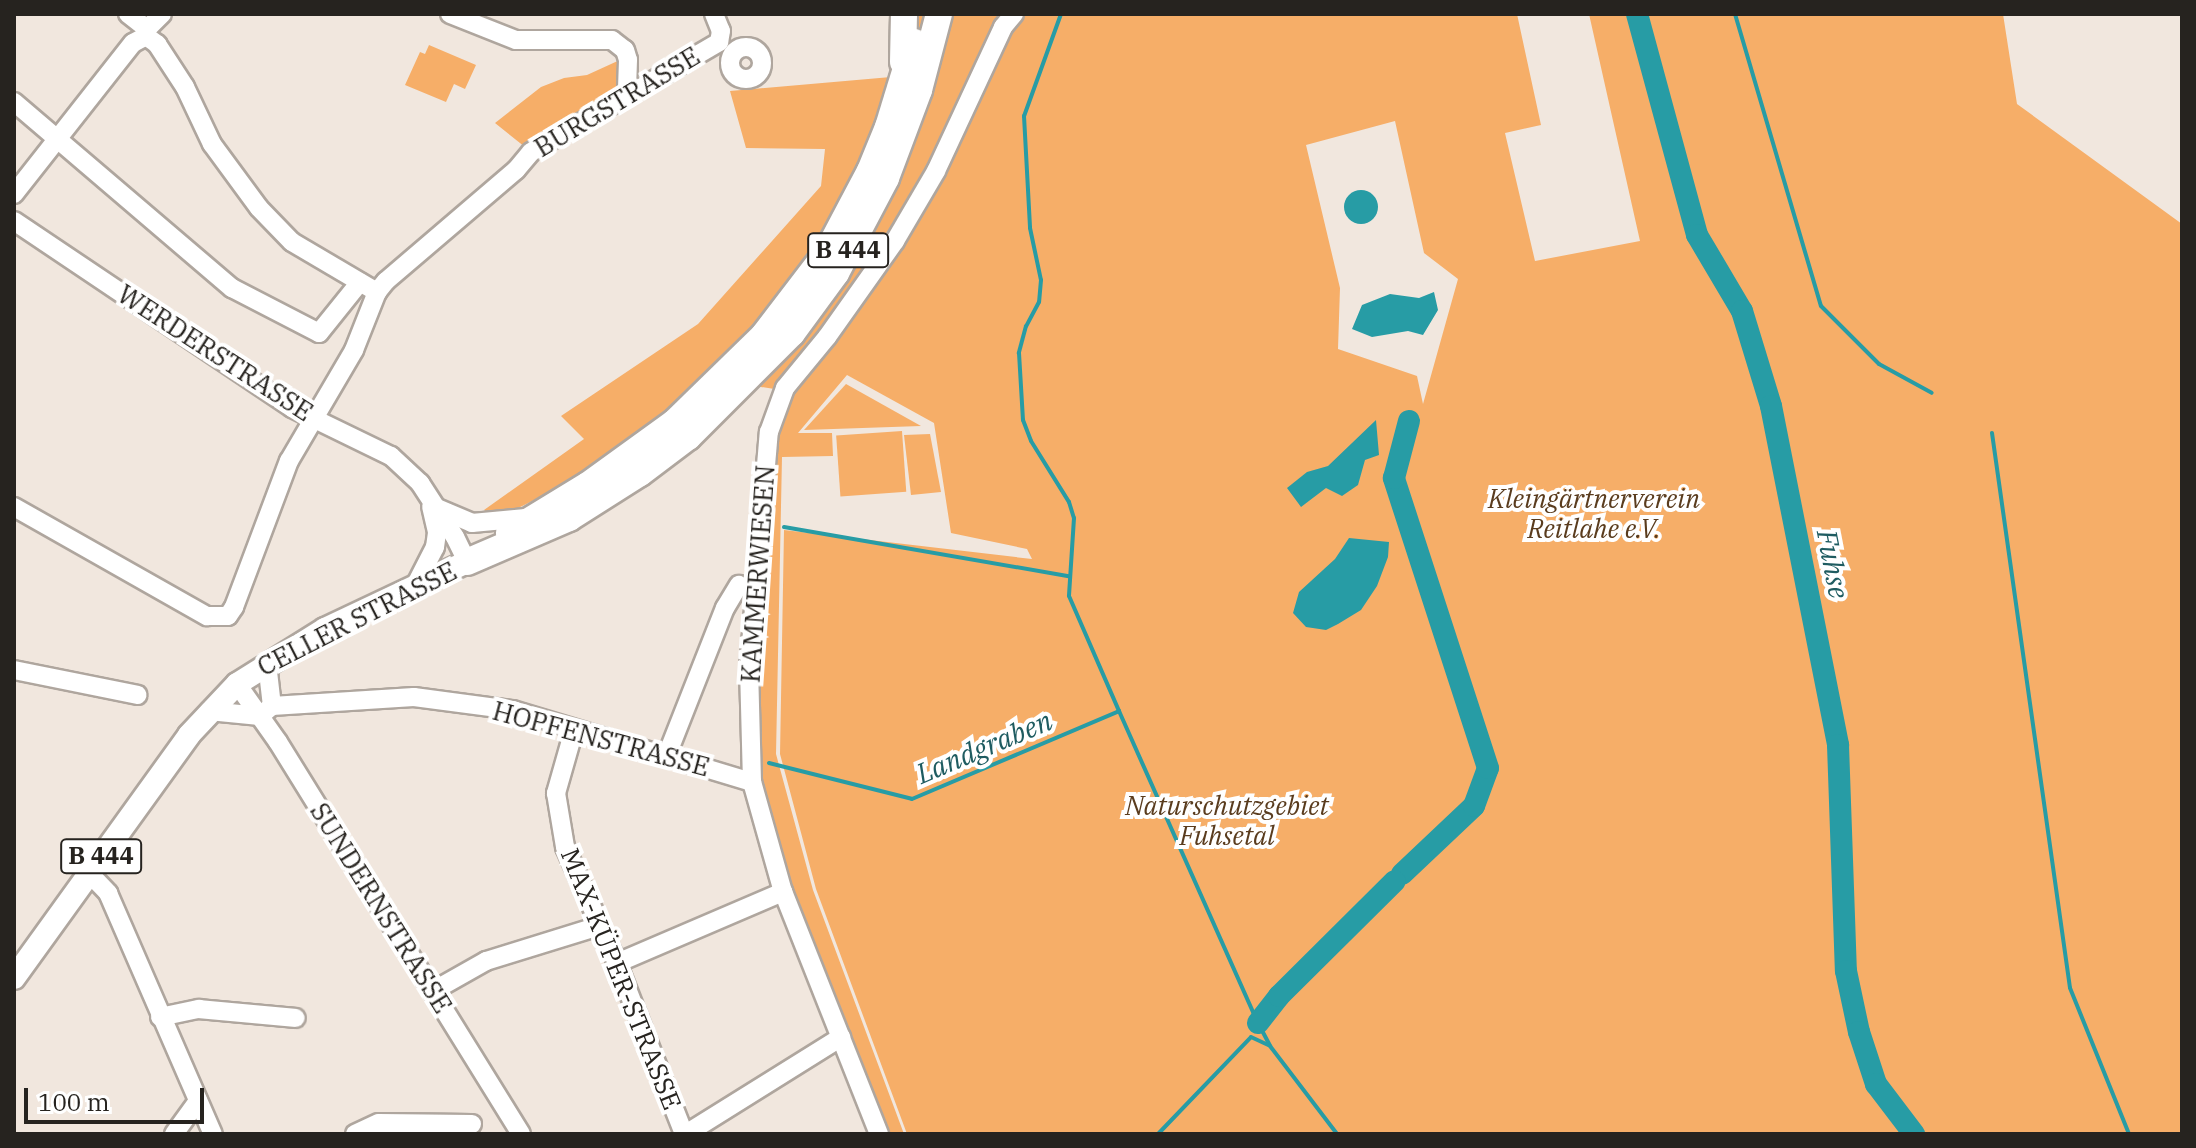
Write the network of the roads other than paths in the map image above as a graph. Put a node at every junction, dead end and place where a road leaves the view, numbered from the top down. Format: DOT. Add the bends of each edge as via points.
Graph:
graph roads {
  1 [pos="128,14"];
  2 [pos="162,14"];
  3 [pos="450,14"];
  4 [pos="904,14"];
  5 [pos="921,14"];
  6 [pos="939,14"];
  7 [pos="956,14"];
  8 [pos="1014,14"];
  9 [pos="721,35"];
  10 [pos="911,87"];
  11 [pos="627,93"];
  12 [pos="14,102"];
  13 [pos="59,137"];
  14 [pos="14,194"];
  15 [pos="14,221"];
  16 [pos="360,282"];
  17 [pos="377,292"];
  18 [pos="312,417"];
  19 [pos="433,502"];
  20 [pos="14,507"];
  21 [pos="532,517"];
  22 [pos="467,562"];
  23 [pos="739,585"];
  24 [pos="414,588"];
  25 [pos="267,663"];
  26 [pos="14,670"];
  27 [pos="237,684"];
  28 [pos="138,695"];
  29 [pos="209,711"];
  30 [pos="266,711"];
  31 [pos="574,730"];
  32 [pos="667,755"];
  33 [pos="752,782"];
  34 [pos="89,873"];
  35 [pos="783,892"];
  36 [pos="599,926"];
  37 [pos="617,963"];
  38 [pos="14,978"];
  39 [pos="433,991"];
  40 [pos="160,1017"];
  41 [pos="296,1018"];
  42 [pos="841,1037"];
  43 [pos="198,1101"];
  44 [pos="472,1124"];
  45 [pos="174,1134"];
  46 [pos="213,1134"];
  47 [pos="355,1134"];
  48 [pos="521,1134"];
  49 [pos="685,1134"];
  50 [pos="879,1134"];
  1 -- 2 [label="street" via="147,29"];
  3 -- 11 [label="street" via="516,40 612,40 628,60"];
  4 -- 10 [label="highway"];
  5 -- 10 [label="highway, B 444"];
  6 -- 10 [label="highway, B 444"];
  7 -- 10 [label="highway" via="933,76"];
  8 -- 33 [label="street, KAMMERWIESEN" via="895,241 785,388 773,413 749,668"];
  9 -- 11 [label="street, BURGSTRASSE"];
  10 -- 21 [label="highway, B 444" via="826,254 764,335 675,422 588,485"];
  10 -- 22 [label="highway, B 444" via="886,178 836,273 792,333 688,437 592,505 545,531"];
  11 -- 17 [label="street, BURGSTRASSE" via="531,152"];
  12 -- 13 [label="street"];
  13 -- 14 [label="street"];
  13 -- 16 [label="street" via="232,288 319,333"];
  13 -- 16 [label="street" via="133,43 146,36 157,44 212,144 259,208 292,242"];
  15 -- 18 [label="street, WERDERSTRASSE"];
  16 -- 17 [label="street"];
  17 -- 18 [label="street" via="354,350"];
  18 -- 19 [label="street, WERDERSTRASSE" via="391,456"];
  18 -- 20 [label="street" via="289,461 234,607 221,619 207,616"];
  19 -- 21 [label="street" via="472,523"];
  19 -- 22 [label="street, WERDERSTRASSE"];
  19 -- 24 [label="street" via="435,547"];
  21 -- 22 [label="highway, B 444"];
  22 -- 24 [label="main road, CELLER STRASSE / B 444"];
  23 -- 32 [label="street, KAMMERWIESEN"];
  24 -- 25 [label="main road, CELLER STRASSE / B 444"];
  25 -- 27 [label="main road, CELLER STRASSE / B 444"];
  25 -- 30 [label="street"];
  26 -- 28 [label="street"];
  27 -- 29 [label="main road, CELLER STRASSE / B 444"];
  27 -- 30 [label="street, SUNDERNSTRASSE"];
  29 -- 30 [label="street, HOPFENSTRASSE"];
  29 -- 34 [label="main road, CELLER STRASSE / B 444"];
  30 -- 31 [label="street, HOPFENSTRASSE" via="414,697 513,710"];
  30 -- 39 [label="street, SUNDERNSTRASSE"];
  31 -- 32 [label="street, HOPFENSTRASSE"];
  31 -- 36 [label="street, MAX-KÜPER-STRASSE" via="556,793 565,847"];
  32 -- 33 [label="street, HOPFENSTRASSE"];
  33 -- 35 [label="street, KAMMERWIESEN"];
  34 -- 38 [label="main road, CELLER STRASSE / B 444"];
  34 -- 40 [label="street" via="108,893"];
  35 -- 37 [label="street"];
  35 -- 42 [label="street, KAMMERWIESEN"];
  36 -- 37 [label="street, MAX-KÜPER-STRASSE"];
  36 -- 39 [label="street" via="486,961"];
  37 -- 49 [label="street, MAX-KÜPER-STRASSE"];
  39 -- 48 [label="street, SUNDERNSTRASSE"];
  40 -- 41 [label="street" via="199,1009"];
  40 -- 43 [label="street"];
  42 -- 49 [label="street"];
  42 -- 50 [label="street, KAMMERWIESEN"];
  43 -- 45 [label="street"];
  43 -- 46 [label="street"];
  44 -- 47 [label="street" via="379,1123"];
}
